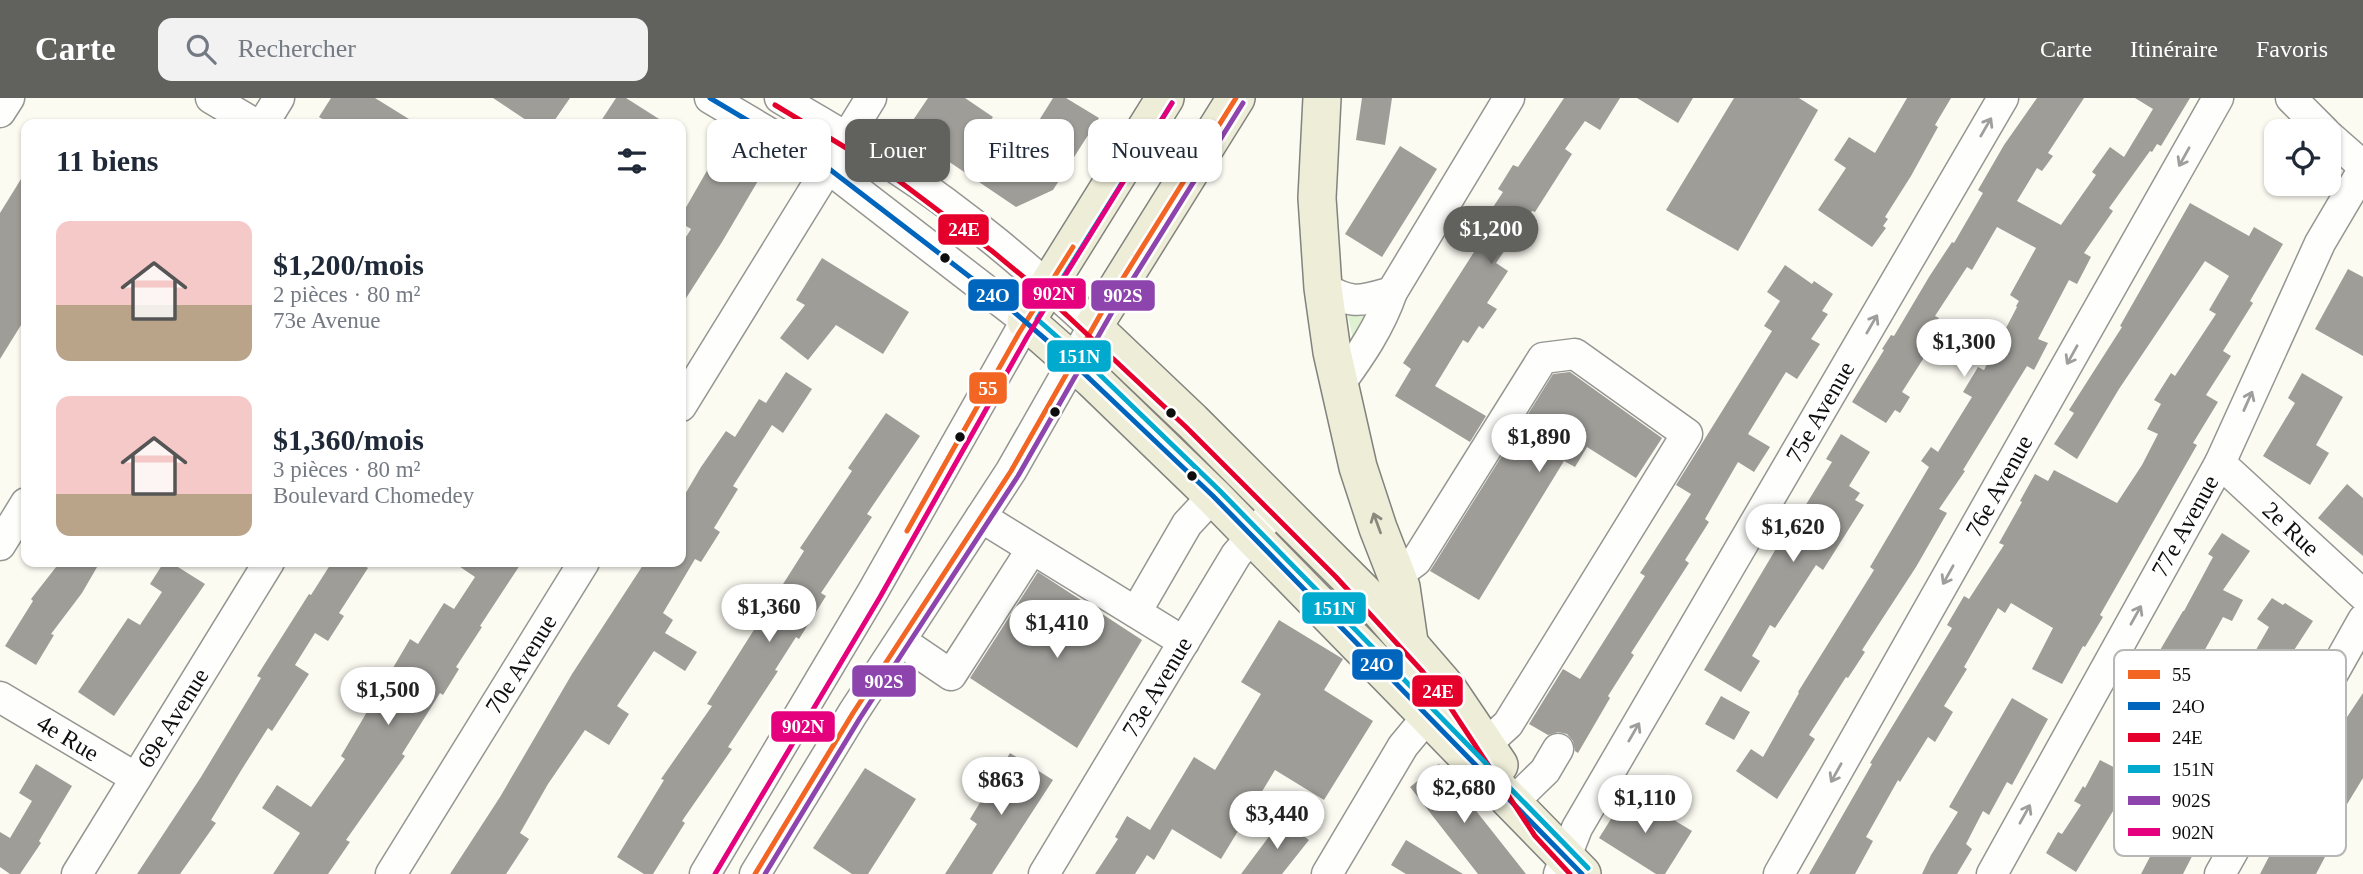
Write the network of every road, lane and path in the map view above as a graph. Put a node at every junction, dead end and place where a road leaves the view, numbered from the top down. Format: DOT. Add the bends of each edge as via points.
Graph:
graph roads {
  1 [pos="9,98"];
  2 [pos="211,98"];
  3 [pos="279,98"];
  4 [pos="710,98"];
  5 [pos="780,98"];
  6 [pos="871,98"];
  7 [pos="1165,98"];
  8 [pos="1236,98"];
  9 [pos="1322,98"];
  10 [pos="1509,98"];
  11 [pos="2003,98"];
  12 [pos="2218,98"];
  13 [pos="2291,98"];
  14 [pos="0,112"];
  15 [pos="247,119"];
  16 [pos="266,119"];
  17 [pos="746,119"];
  18 [pos="858,119"];
  19 [pos="2313,119"];
  20 [pos="845,137"];
  21 [pos="845,140"];
  22 [pos="2341,147"];
  23 [pos="831,162"];
  24 [pos="2363,168"];
  25 [pos="831,169"];
  26 [pos="819,182"];
  27 [pos="915,182"];
  28 [pos="1049,286"];
  29 [pos="1323,288"];
  30 [pos="1392,292"];
  31 [pos="1026,321"];
  32 [pos="1093,327"];
  33 [pos="1073,363"];
  34 [pos="1338,386"];
  35 [pos="686,398"];
  36 [pos="2220,463"];
  37 [pos="1213,496"];
  38 [pos="1278,506"];
  39 [pos="21,511"];
  40 [pos="981,517"];
  41 [pos="1252,535"];
  42 [pos="0,545"];
  43 [pos="1032,549"];
  44 [pos="265,567"];
  45 [pos="581,567"];
  46 [pos="1396,575"];
  47 [pos="2363,595"];
  48 [pos="1136,612"];
  49 [pos="2363,620"];
  50 [pos="901,641"];
  51 [pos="1184,642"];
  52 [pos="1409,642"];
  53 [pos="2116,650"];
  54 [pos="2346,650"];
  55 [pos="2114,654"];
  56 [pos="0,697"];
  57 [pos="1438,703"];
  58 [pos="1558,749"];
  59 [pos="1478,752"];
  60 [pos="136,778"];
  61 [pos="1516,799"];
  62 [pos="2230,856"];
  63 [pos="1562,859"];
  64 [pos="760,872"];
  65 [pos="77,874"];
  66 [pos="390,874"];
  67 [pos="705,874"];
  68 [pos="1044,874"];
  69 [pos="1327,874"];
  70 [pos="1779,874"];
  71 [pos="1992,874"];
  72 [pos="2220,874"];
  1 -- 14 [label="street"];
  2 -- 15 [label="street"];
  3 -- 16 [label="street"];
  4 -- 17 [label="street"];
  5 -- 20 [label="street"];
  6 -- 18 [label="street"];
  7 -- 28 [label="main road"];
  8 -- 32 [label="main road"];
  9 -- 29 [label="main road" via="1317,198"];
  10 -- 30 [label="street"];
  63 -- 11 [label="street, 75e Avenue, one-way"];
  12 -- 70 [label="street, 76e Avenue, one-way"];
  13 -- 19 [label="street"];
  21 -- 23 [label="street"];
  22 -- 24 [label="street"];
  36 -- 24 [label="street, 77e Avenue, one-way" via="2320,243"];
  25 -- 31 [label="street"];
  26 -- 35 [label="street"];
  27 -- 28 [label="street"];
  28 -- 31 [label="main road"];
  28 -- 32 [label="street"];
  29 -- 30 [label="street" via="1353,301"];
  29 -- 34 [label="main road"];
  30 -- 34 [label="street" via="1384,316"];
  31 -- 33 [label="main road"];
  31 -- 67 [label="street"];
  32 -- 33 [label="street"];
  32 -- 38 [label="main road"];
  33 -- 37 [label="main road"];
  33 -- 40 [label="street"];
  46 -- 34 [label="main road, one-way" via="1366,494"];
  36 -- 47 [label="street, 2e Rue"];
  53 -- 36 [label="street, 77e Avenue, one-way"];
  37 -- 41 [label="main road"];
  37 -- 48 [label="street" via="1187,524"];
  38 -- 41 [label="street, 73e Avenue"];
  38 -- 52 [label="main road"];
  39 -- 42 [label="street"];
  40 -- 43 [label="street"];
  40 -- 50 [label="street"];
  41 -- 51 [label="street, 73e Avenue"];
  41 -- 57 [label="main road"];
  43 -- 48 [label="street"];
  43 -- 50 [label="street" via="951,675"];
  44 -- 60 [label="street, 69e Avenue"];
  45 -- 66 [label="street, 70e Avenue"];
  46 -- 52 [label="main road"];
  46 -- 59 [label="street" via="1416,561 1544,358 1576,354 1687,434 1508,724"];
  48 -- 51 [label="street"];
  49 -- 54 [label="street"];
  50 -- 64 [label="street" via="846,724"];
  51 -- 68 [label="street, 73e Avenue"];
  52 -- 57 [label="main road"];
  71 -- 55 [label="street, 77e Avenue, one-way"];
  56 -- 60 [label="street, 4e Rue"];
  57 -- 59 [label="main road"];
  57 -- 69 [label="street" via="1403,746"];
  58 -- 61 [label="street" via="1545,771"];
  59 -- 61 [label="main road"];
  60 -- 65 [label="street, 69e Avenue"];
  61 -- 63 [label="main road"];
  62 -- 72 [label="street"];
}
